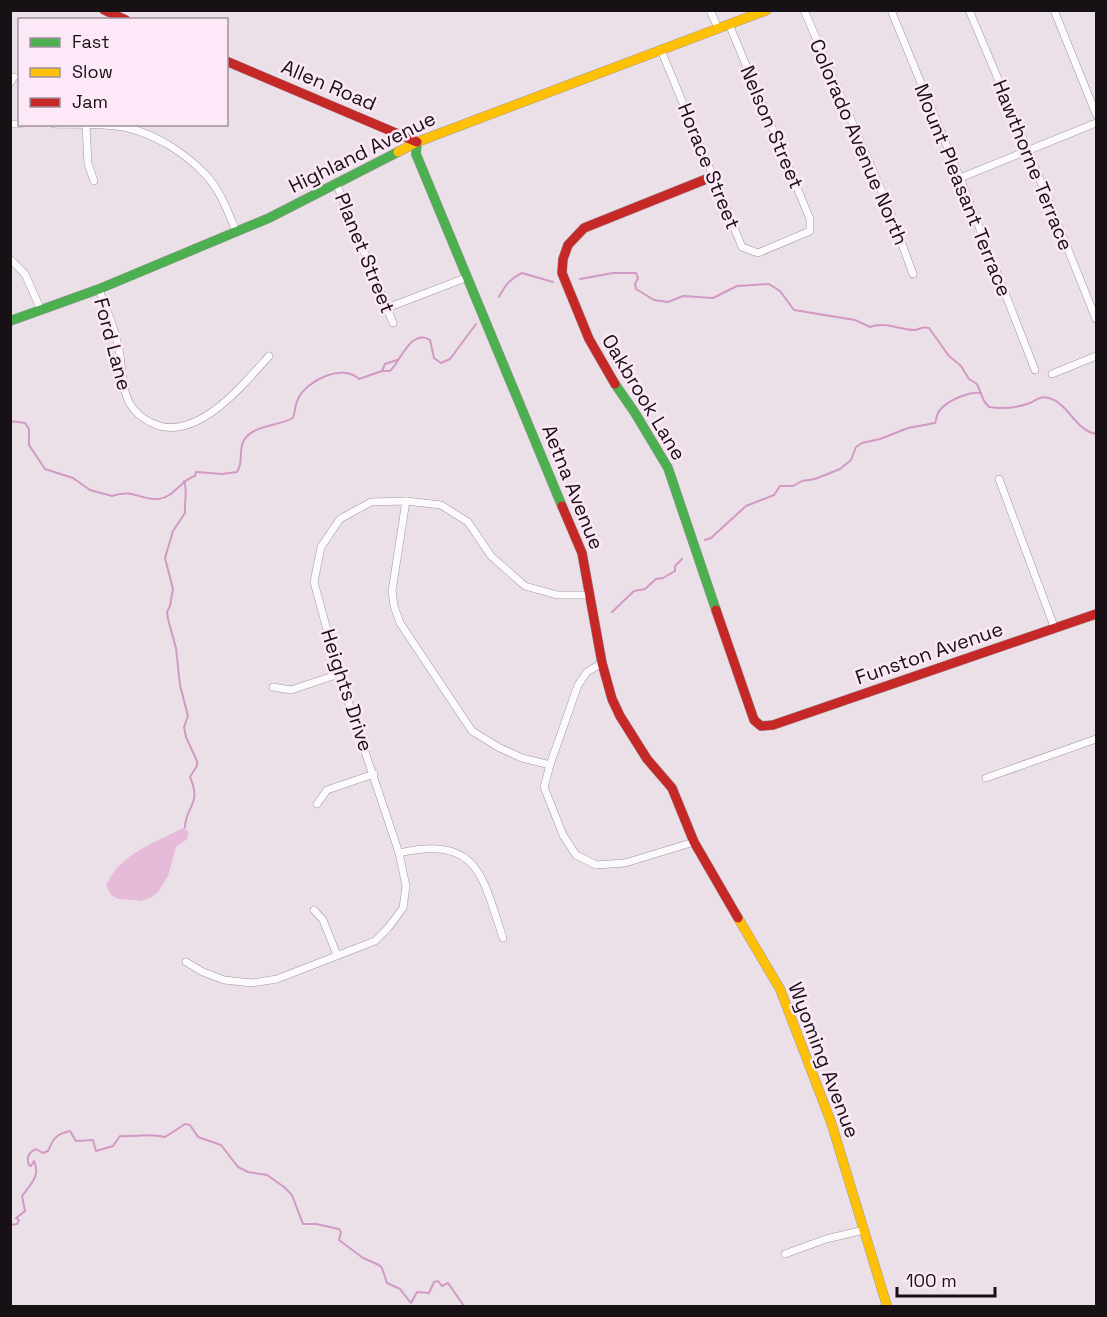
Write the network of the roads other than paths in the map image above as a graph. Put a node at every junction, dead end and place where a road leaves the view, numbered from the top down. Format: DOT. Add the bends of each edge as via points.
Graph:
graph roads {
  1 [pos="104,10"];
  2 [pos="710,10"];
  3 [pos="767,10"];
  4 [pos="804,10"];
  5 [pos="891,10"];
  6 [pos="969,10"];
  7 [pos="1054,10"];
  8 [pos="122,18"];
  9 [pos="729,24"];
  10 [pos="718,28"];
  11 [pos="661,50"];
  12 [pos="228,62"];
  13 [pos="1096,114"];
  14 [pos="1096,123"];
  15 [pos="86,126"];
  16 [pos="99,126"];
  17 [pos="417,142"];
  18 [pos="1028,150"];
  19 [pos="714,176"];
  20 [pos="960,178"];
  21 [pos="94,181"];
  22 [pos="336,183"];
  23 [pos="236,231"];
  24 [pos="810,231"];
  25 [pos="10,259"];
  26 [pos="913,274"];
  27 [pos="468,277"];
  28 [pos="99,289"];
  29 [pos="387,308"];
  30 [pos="41,310"];
  31 [pos="1096,319"];
  32 [pos="10,321"];
  33 [pos="393,323"];
  34 [pos="269,356"];
  35 [pos="1096,356"];
  36 [pos="1035,370"];
  37 [pos="1052,374"];
  38 [pos="999,479"];
  39 [pos="406,501"];
  40 [pos="590,595"];
  41 [pos="1096,614"];
  42 [pos="1055,628"];
  43 [pos="602,663"];
  44 [pos="339,674"];
  45 [pos="273,687"];
  46 [pos="773,725"];
  47 [pos="1096,739"];
  48 [pos="550,765"];
  49 [pos="374,774"];
  50 [pos="986,778"];
  51 [pos="316,804"];
  52 [pos="694,842"];
  53 [pos="399,853"];
  54 [pos="314,910"];
  55 [pos="503,938"];
  56 [pos="337,955"];
  57 [pos="186,962"];
  58 [pos="864,1230"];
  59 [pos="786,1254"];
  60 [pos="887,1306"];
  1 -- 8 [label="street"];
  2 -- 10 [label="street"];
  3 -- 9 [label="street, Highland Avenue"];
  4 -- 26 [label="street, Colorado Avenue North"];
  5 -- 20 [label="street, Mount Pleasant Terrace"];
  6 -- 18 [label="street, Hawthorne Terrace"];
  7 -- 13 [label="street"];
  9 -- 10 [label="street, Highland Avenue"];
  9 -- 24 [label="street, Nelson Street" via="810,219"];
  10 -- 11 [label="street, Highland Avenue"];
  11 -- 17 [label="street, Highland Avenue"];
  11 -- 19 [label="street, Horace Street"];
  12 -- 17 [label="street, Allen Road"];
  14 -- 18 [label="street"];
  15 -- 21 [label="street" via="88,164"];
  16 -- 23 [label="street" via="150,135 175,149 207,176"];
  17 -- 22 [label="street, Highland Avenue"];
  17 -- 27 [label="street, Aetna Avenue" via="416,153"];
  18 -- 20 [label="street"];
  18 -- 31 [label="street, Hawthorne Terrace"];
  19 -- 24 [label="street, Horace Street" via="742,247 758,253"];
  19 -- 46 [label="street, Oakbrook Lane" via="584,228 567,245 562,273 609,376 668,468 754,720 761,726"];
  20 -- 36 [label="street, Mount Pleasant Terrace"];
  22 -- 23 [label="street, Highland Avenue"];
  22 -- 29 [label="street, Planet Street"];
  23 -- 28 [label="street, Highland Avenue"];
  25 -- 30 [label="street" via="25,274"];
  27 -- 29 [label="street"];
  27 -- 40 [label="street, Aetna Avenue" via="582,553"];
  28 -- 30 [label="street, Highland Avenue"];
  28 -- 34 [label="street, Ford Lane" via="118,345 129,403 155,425 182,428 202,420"];
  29 -- 33 [label="street, Planet Street"];
  30 -- 32 [label="street, Highland Avenue"];
  35 -- 37 [label="street"];
  38 -- 42 [label="street"];
  39 -- 40 [label="street, Heights Drive" via="441,505 468,522 491,556 525,586 557,595"];
  39 -- 44 [label="street, Heights Drive" via="371,502 340,519 321,547 314,582"];
  39 -- 48 [label="street" via="392,591 400,623 472,731 522,758"];
  40 -- 43 [label="street, Aetna Avenue"];
  41 -- 42 [label="street, Funston Avenue"];
  42 -- 46 [label="street, Funston Avenue"];
  43 -- 48 [label="street" via="587,672 578,685"];
  43 -- 52 [label="street, Aetna Avenue" via="620,717 647,759 672,788"];
  44 -- 45 [label="street" via="291,690"];
  44 -- 49 [label="street, Heights Drive"];
  47 -- 50 [label="street"];
  48 -- 52 [label="street" via="544,787 563,835 576,855 596,865 625,863"];
  49 -- 51 [label="street" via="327,790"];
  49 -- 53 [label="street, Heights Drive"];
  52 -- 58 [label="street, Wyoming Avenue" via="780,989 831,1122"];
  53 -- 55 [label="street" via="423,848 454,850 473,864 482,876"];
  53 -- 56 [label="street, Heights Drive" via="406,886 403,908 375,941"];
  54 -- 56 [label="street" via="323,920"];
  56 -- 57 [label="street, Heights Drive" via="277,979 252,983 224,980"];
  58 -- 59 [label="street"];
  58 -- 60 [label="street, Wyoming Avenue"];
}
